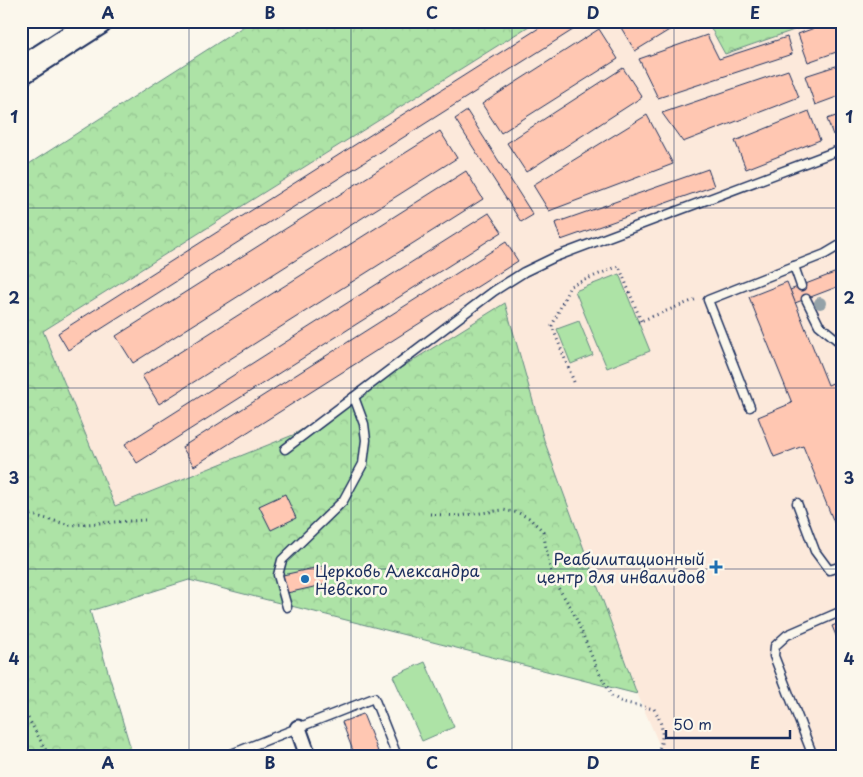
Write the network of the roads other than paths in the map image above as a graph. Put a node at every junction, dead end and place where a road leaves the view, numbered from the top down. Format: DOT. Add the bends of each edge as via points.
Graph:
graph roads {
  1 [pos="99,21"];
  2 [pos="21,71"];
  3 [pos="842,149"];
  4 [pos="842,244"];
  5 [pos="794,266"];
  6 [pos="801,286"];
  7 [pos="806,299"];
  8 [pos="842,344"];
  9 [pos="354,397"];
  10 [pos="750,407"];
  11 [pos="285,449"];
  12 [pos="797,503"];
  13 [pos="842,566"];
  14 [pos="287,607"];
  15 [pos="842,611"];
  16 [pos="298,728"];
  17 [pos="226,756"];
  18 [pos="308,756"];
  19 [pos="397,756"];
  20 [pos="813,756"];
  1 -- 2 [label="highway"];
  3 -- 9 [label="lane" via="555,257 524,272"];
  4 -- 5 [label="lane"];
  5 -- 6 [label="lane"];
  5 -- 10 [label="lane" via="708,300"];
  7 -- 8 [label="lane" via="819,325"];
  9 -- 11 [label="lane"];
  9 -- 14 [label="lane" via="364,424 363,464 343,501 282,560 278,574"];
  12 -- 13 [label="lane" via="815,551 829,570"];
  15 -- 20 [label="lane" via="787,634 775,646 774,656"];
  16 -- 17 [label="lane"];
  16 -- 18 [label="street"];
  16 -- 19 [label="lane" via="374,698"];
}
